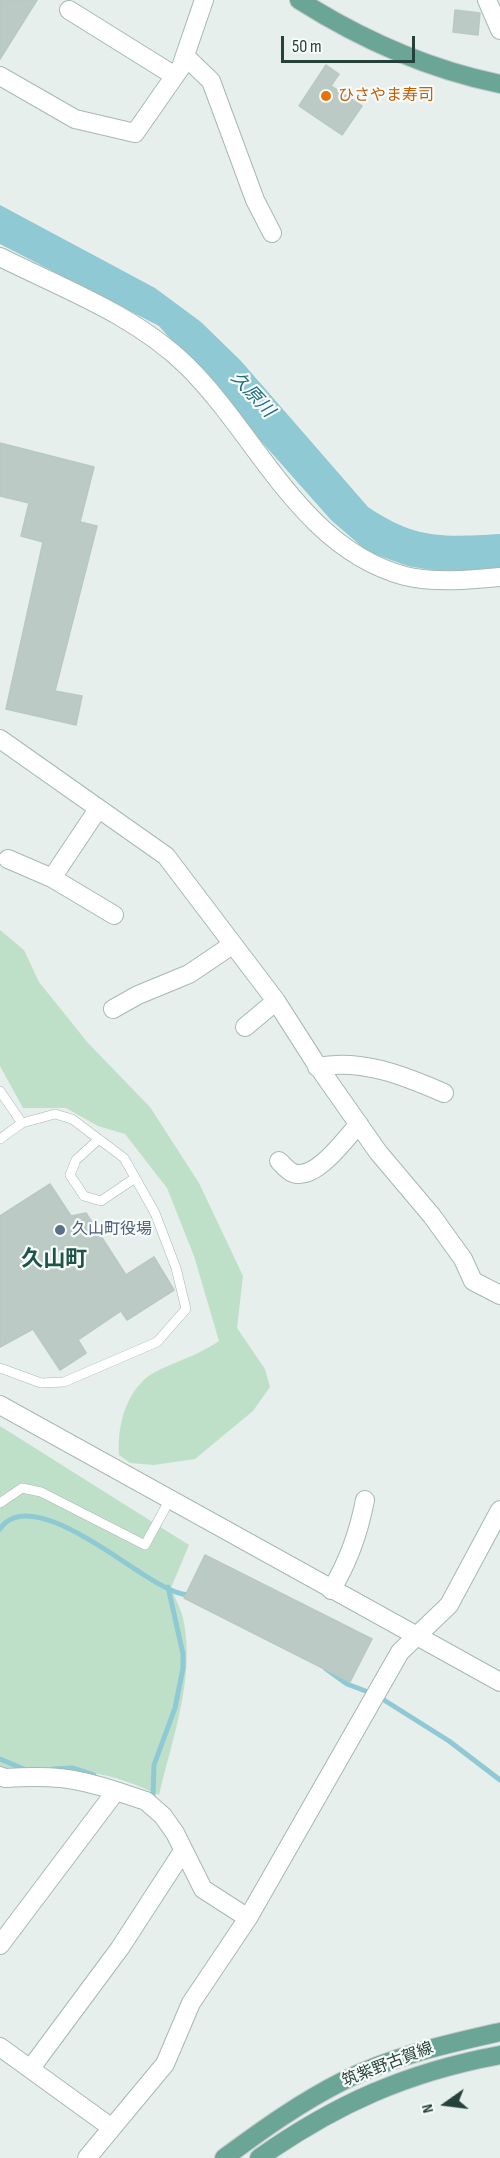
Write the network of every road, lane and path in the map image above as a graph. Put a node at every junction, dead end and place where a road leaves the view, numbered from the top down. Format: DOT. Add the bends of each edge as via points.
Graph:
graph roads {
  1 [pos="204,0"];
  2 [pos="299,0"];
  3 [pos="487,0"];
  4 [pos="69,9"];
  5 [pos="500,30"];
  6 [pos="185,56"];
  7 [pos="0,76"];
  8 [pos="175,76"];
  9 [pos="500,84"];
  10 [pos="272,233"];
  11 [pos="0,257"];
  12 [pos="500,577"];
  13 [pos="0,739"];
  14 [pos="98,809"];
  15 [pos="8,859"];
  16 [pos="52,878"];
  17 [pos="114,915"];
  18 [pos="232,945"];
  19 [pos="276,1001"];
  20 [pos="113,1009"];
  21 [pos="245,1027"];
  22 [pos="317,1067"];
  23 [pos="0,1091"];
  24 [pos="444,1093"];
  25 [pos="22,1123"];
  26 [pos="359,1124"];
  27 [pos="0,1139"];
  28 [pos="99,1139"];
  29 [pos="279,1161"];
  30 [pos="135,1178"];
  31 [pos="500,1295"];
  32 [pos="0,1368"];
  33 [pos="0,1406"];
  34 [pos="365,1500"];
  35 [pos="169,1501"];
  36 [pos="0,1503"];
  37 [pos="500,1510"];
  38 [pos="331,1590"];
  39 [pos="415,1636"];
  40 [pos="500,1682"];
  41 [pos="2,1780"];
  42 [pos="116,1791"];
  43 [pos="183,1851"];
  44 [pos="248,1918"];
  45 [pos="0,1945"];
  46 [pos="500,2032"];
  47 [pos="0,2047"];
  48 [pos="500,2055"];
  49 [pos="31,2068"];
  50 [pos="112,2128"];
  51 [pos="87,2158"];
  52 [pos="224,2158"];
  53 [pos="259,2158"];
  1 -- 6 [label="street"];
  2 -- 9 [label="main road" via="384,48 438,69"];
  3 -- 5 [label="street"];
  4 -- 8 [label="street"];
  6 -- 8 [label="street"];
  6 -- 10 [label="street" via="211,81 255,200"];
  7 -- 8 [label="street" via="75,119 135,133"];
  11 -- 12 [label="street" via="142,327 187,366 329,537 362,559 406,576 466,580"];
  13 -- 14 [label="street"];
  14 -- 16 [label="street"];
  14 -- 18 [label="street" via="166,856"];
  15 -- 16 [label="street"];
  16 -- 17 [label="street"];
  18 -- 19 [label="street"];
  18 -- 20 [label="street" via="189,974"];
  19 -- 21 [label="street"];
  19 -- 22 [label="street"];
  22 -- 24 [label="street" via="331,1064 392,1072"];
  22 -- 26 [label="street"];
  23 -- 25 [label="lane"];
  25 -- 27 [label="lane"];
  25 -- 28 [label="lane" via="55,1114 72,1119"];
  26 -- 29 [label="street" via="311,1172 291,1173"];
  26 -- 31 [label="street" via="432,1216 463,1259 473,1281"];
  28 -- 30 [label="lane" via="124,1158"];
  28 -- 30 [label="lane" via="76,1160 70,1175 84,1196 101,1201"];
  30 -- 32 [label="lane" via="177,1268 186,1309 157,1342 64,1382 41,1383"];
  33 -- 35 [label="street"];
  34 -- 38 [label="street" via="341,1574"];
  35 -- 36 [label="lane" via="145,1545 42,1492 22,1488"];
  35 -- 38 [label="street"];
  37 -- 39 [label="street" via="449,1605"];
  38 -- 39 [label="street"];
  39 -- 40 [label="street"];
  39 -- 44 [label="street" via="400,1652"];
  41 -- 42 [label="street" via="44,1775 79,1779"];
  42 -- 43 [label="street" via="146,1801 163,1816"];
  42 -- 45 [label="street"];
  43 -- 44 [label="street" via="203,1889"];
  43 -- 49 [label="street" via="120,1948"];
  44 -- 50 [label="street" via="191,2003 165,2064"];
  46 -- 52 [label="main road, 筑紫野古賀線" via="432,2047 344,2080"];
  47 -- 49 [label="street"];
  48 -- 53 [label="main road, 筑紫野古賀線" via="456,2063 345,2104"];
  49 -- 50 [label="street"];
  50 -- 51 [label="street"];
}
